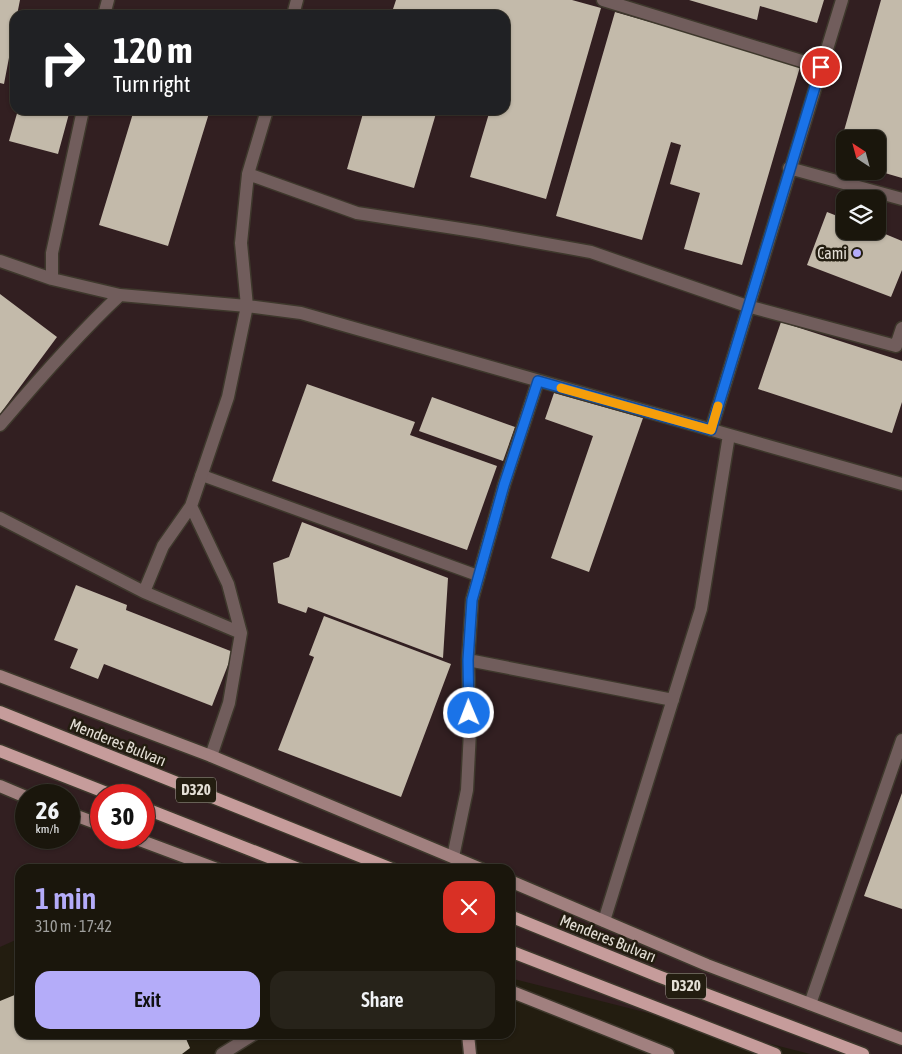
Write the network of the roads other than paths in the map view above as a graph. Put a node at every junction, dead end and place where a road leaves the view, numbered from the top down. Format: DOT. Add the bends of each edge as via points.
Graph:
graph roads {
  1 [pos="602,0"];
  2 [pos="842,0"];
  3 [pos="821,67"];
  4 [pos="83,115"];
  5 [pos="265,115"];
  6 [pos="789,168"];
  7 [pos="248,174"];
  8 [pos="902,199"];
  9 [pos="0,261"];
  10 [pos="52,279"];
  11 [pos="120,295"];
  12 [pos="247,306"];
  13 [pos="747,306"];
  14 [pos="902,328"];
  15 [pos="538,381"];
  16 [pos="0,425"];
  17 [pos="711,430"];
  18 [pos="729,435"];
  19 [pos="202,475"];
  20 [pos="902,484"];
  21 [pos="191,506"];
  22 [pos="0,518"];
  23 [pos="478,576"];
  24 [pos="144,592"];
  25 [pos="240,633"];
  26 [pos="468,660"];
  27 [pos="0,676"];
  28 [pos="673,700"];
  29 [pos="0,712"];
  30 [pos="902,740"];
  31 [pos="0,751"];
  32 [pos="211,756"];
  33 [pos="0,786"];
  34 [pos="90,786"];
  35 [pos="15,792"];
  36 [pos="155,812"];
  37 [pos="155,846"];
  38 [pos="453,857"];
  39 [pos="204,864"];
  40 [pos="286,864"];
  41 [pos="380,864"];
  42 [pos="469,864"];
  43 [pos="515,883"];
  44 [pos="515,918"];
  45 [pos="604,921"];
  46 [pos="515,953"];
  47 [pos="515,993"];
  48 [pos="810,1004"];
  49 [pos="246,1039"];
  50 [pos="468,1039"];
  51 [pos="902,1039"];
  52 [pos="222,1054"];
  53 [pos="470,1054"];
  54 [pos="668,1054"];
  55 [pos="775,1054"];
  56 [pos="863,1054"];
  1 -- 3 [label="street"];
  2 -- 3 [label="street"];
  3 -- 6 [label="street"];
  4 -- 10 [label="street" via="52,253"];
  5 -- 7 [label="street"];
  6 -- 8 [label="street"];
  6 -- 13 [label="street"];
  7 -- 12 [label="street" via="241,242"];
  7 -- 13 [label="street" via="357,213 591,252"];
  9 -- 10 [label="street"];
  10 -- 11 [label="street"];
  11 -- 12 [label="street"];
  11 -- 16 [label="street" via="92,321"];
  12 -- 15 [label="street" via="301,313"];
  12 -- 19 [label="street" via="228,397"];
  13 -- 14 [label="street" via="896,346"];
  13 -- 17 [label="street"];
  15 -- 17 [label="street"];
  15 -- 23 [label="street"];
  17 -- 18 [label="street"];
  18 -- 20 [label="street"];
  18 -- 28 [label="street" via="701,609"];
  19 -- 21 [label="street"];
  19 -- 23 [label="lane"];
  21 -- 24 [label="street" via="163,546"];
  21 -- 25 [label="street" via="228,584"];
  22 -- 24 [label="street"];
  23 -- 26 [label="street" via="472,600"];
  24 -- 25 [label="street"];
  25 -- 32 [label="street" via="229,703"];
  26 -- 28 [label="street"];
  26 -- 38 [label="street" via="470,731 467,790"];
  27 -- 32 [label="main road"];
  28 -- 45 [label="street"];
  29 -- 41 [label="main road, Menderes Bulvarı / D320"];
  30 -- 48 [label="street"];
  31 -- 34 [label="main road"];
  32 -- 38 [label="main road"];
  33 -- 35 [label="main road"];
  36 -- 40 [label="main road, D320"];
  37 -- 39 [label="main road"];
  38 -- 42 [label="main road"];
  43 -- 45 [label="main road"];
  44 -- 56 [label="main road, Menderes Bulvarı / D320"];
  45 -- 48 [label="main road"];
  46 -- 55 [label="main road, D320"];
  47 -- 54 [label="main road"];
  48 -- 51 [label="main road"];
  49 -- 52 [label="street"];
  50 -- 53 [label="main road"];
}
